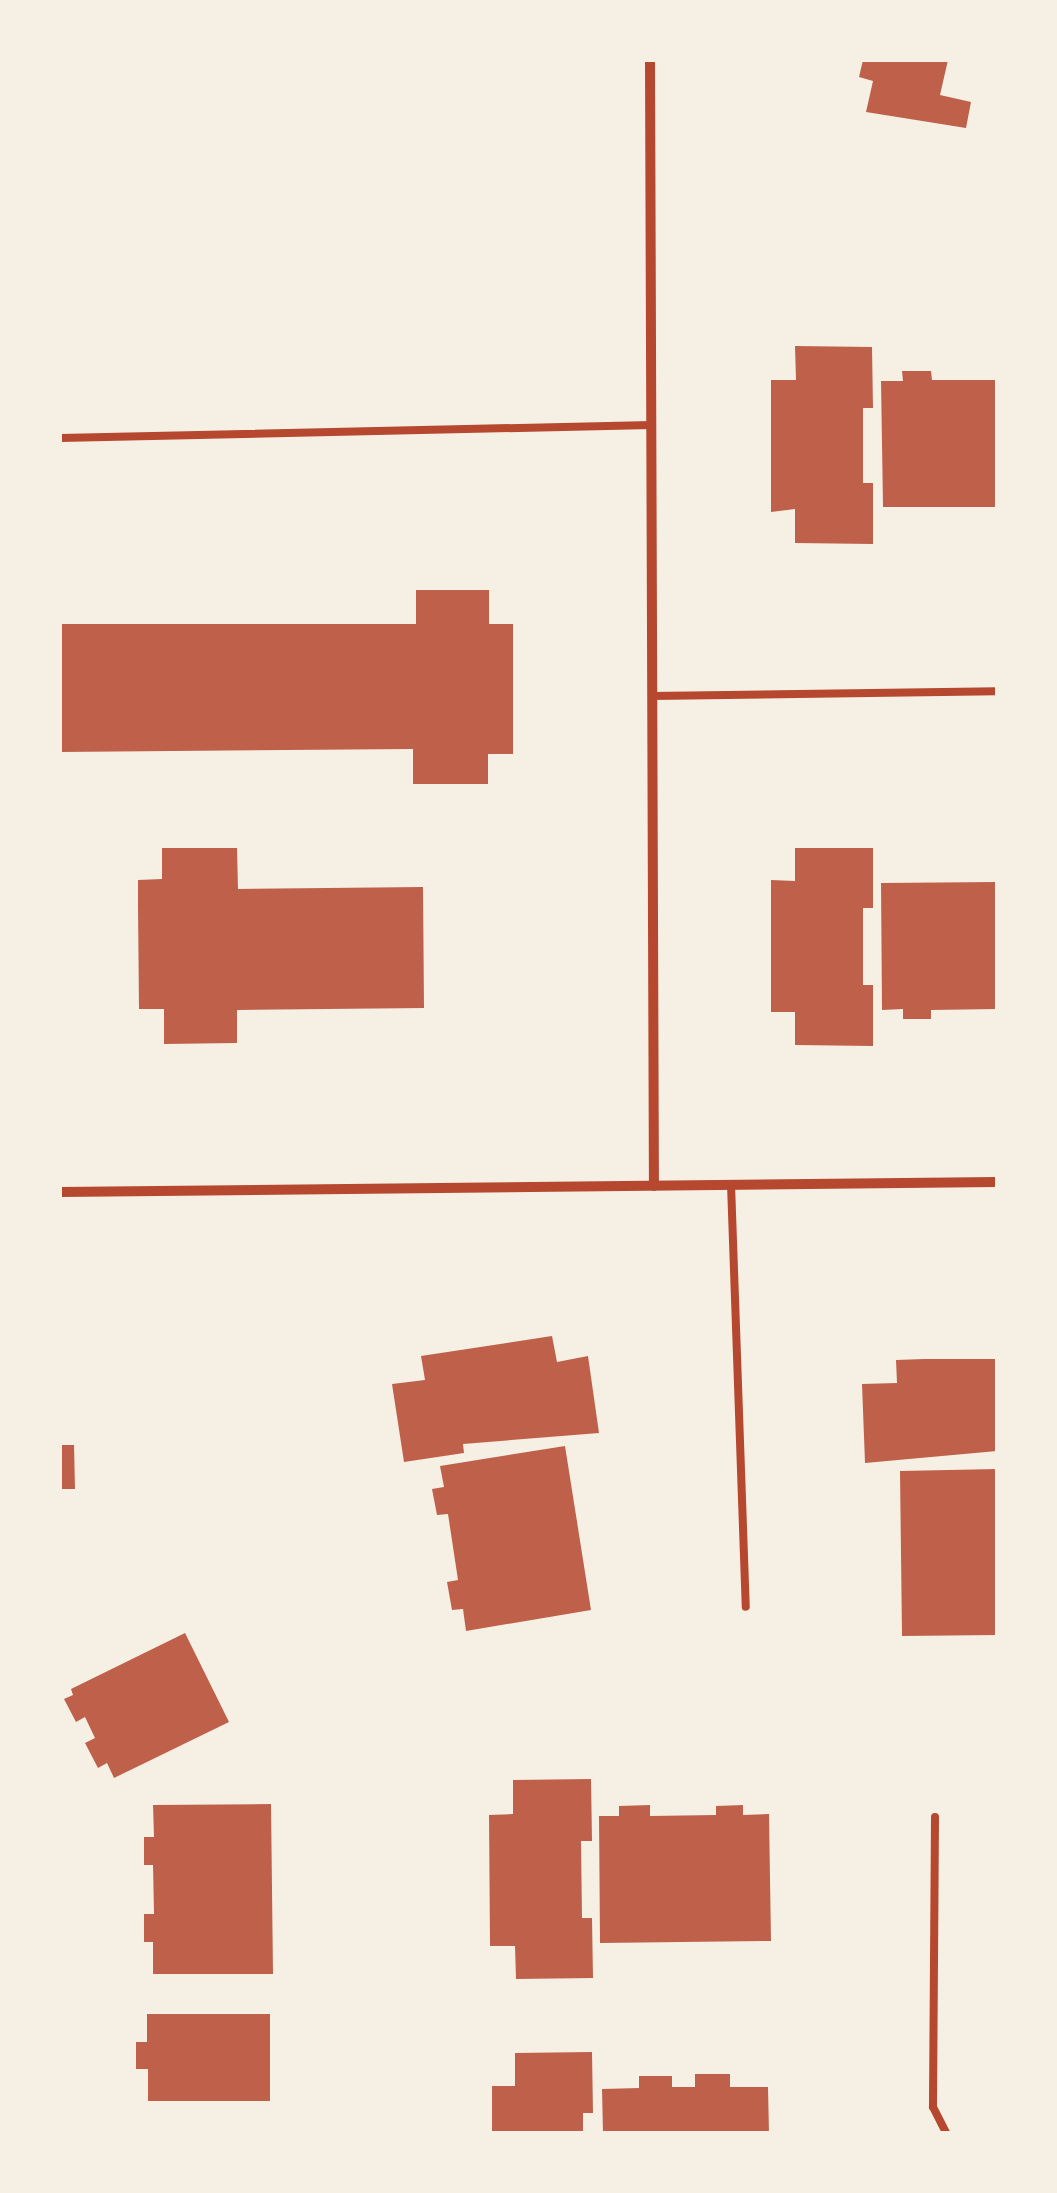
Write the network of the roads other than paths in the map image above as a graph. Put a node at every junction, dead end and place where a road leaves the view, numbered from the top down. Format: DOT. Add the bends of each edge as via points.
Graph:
graph roads {
  1 [pos="650,60"];
  2 [pos="652,425"];
  3 [pos="60,438"];
  4 [pos="997,691"];
  5 [pos="652,696"];
  6 [pos="997,1182"];
  7 [pos="731,1184"];
  8 [pos="654,1186"];
  9 [pos="60,1192"];
  10 [pos="746,1607"];
  11 [pos="935,1817"];
  12 [pos="946,2133"];
  1 -- 2 [label="street"];
  2 -- 3 [label="lane"];
  2 -- 5 [label="street"];
  4 -- 5 [label="lane"];
  5 -- 8 [label="street"];
  6 -- 7 [label="street"];
  7 -- 8 [label="street"];
  7 -- 10 [label="lane"];
  8 -- 9 [label="street"];
  11 -- 12 [label="lane" via="932,2107"];
}
